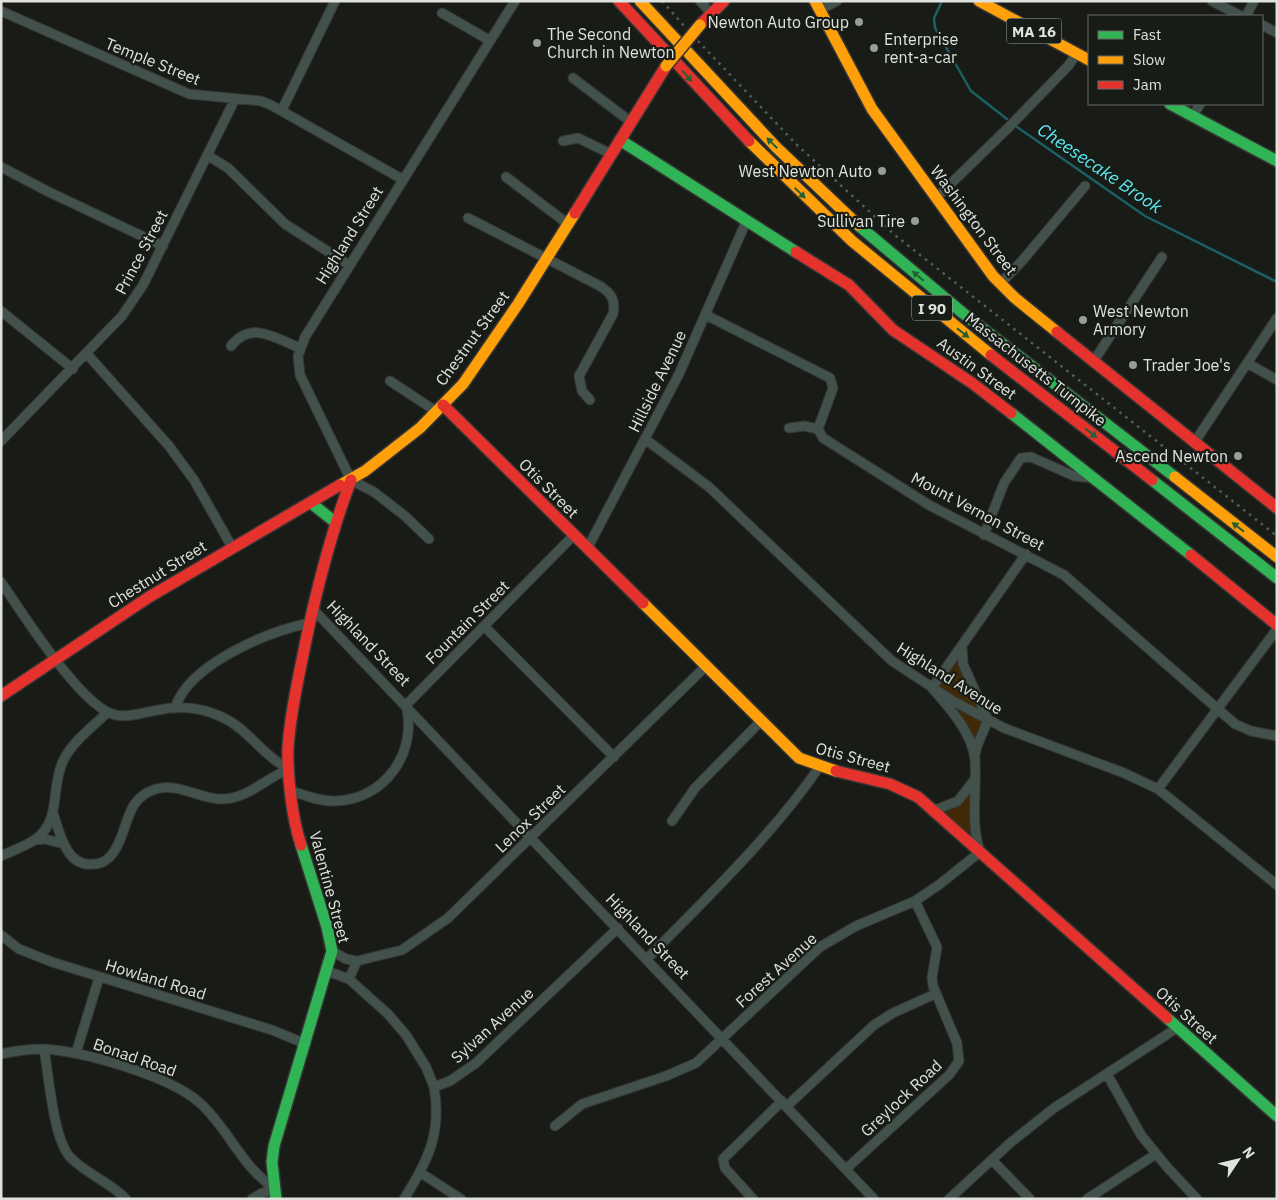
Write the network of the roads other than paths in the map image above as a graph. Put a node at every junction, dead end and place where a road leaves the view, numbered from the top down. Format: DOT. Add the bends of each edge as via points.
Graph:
graph roads {
  1 [pos="335,1"];
  2 [pos="515,1"];
  3 [pos="619,1"];
  4 [pos="640,1"];
  5 [pos="700,1"];
  6 [pos="724,1"];
  7 [pos="837,1"];
  8 [pos="979,1"];
  9 [pos="1212,1"];
  10 [pos="1254,1"];
  11 [pos="817,6"];
  12 [pos="1,11"];
  13 [pos="442,13"];
  14 [pos="711,13"];
  15 [pos="1239,15"];
  16 [pos="1247,15"];
  17 [pos="1263,26"];
  18 [pos="1277,33"];
  19 [pos="490,40"];
  20 [pos="1077,53"];
  21 [pos="1088,59"];
  22 [pos="573,78"];
  23 [pos="235,99"];
  24 [pos="1172,105"];
  25 [pos="1199,105"];
  26 [pos="282,110"];
  27 [pos="1193,116"];
  28 [pos="631,122"];
  29 [pos="563,140"];
  30 [pos="620,140"];
  31 [pos="611,154"];
  32 [pos="207,155"];
  33 [pos="1277,161"];
  34 [pos="1,166"];
  35 [pos="506,177"];
  36 [pos="402,179"];
  37 [pos="1085,186"];
  38 [pos="936,198"];
  39 [pos="468,218"];
  40 [pos="746,222"];
  41 [pos="568,224"];
  42 [pos="163,246"];
  43 [pos="1162,257"];
  44 [pos="546,259"];
  45 [pos="349,265"];
  46 [pos="1000,284"];
  47 [pos="1,311"];
  48 [pos="706,315"];
  49 [pos="1277,318"];
  50 [pos="231,346"];
  51 [pos="300,348"];
  52 [pos="87,354"];
  53 [pos="1093,362"];
  54 [pos="1247,364"];
  55 [pos="73,369"];
  56 [pos="1277,380"];
  57 [pos="390,381"];
  58 [pos="590,400"];
  59 [pos="440,409"];
  60 [pos="789,428"];
  61 [pos="818,429"];
  62 [pos="645,439"];
  63 [pos="1,441"];
  64 [pos="1194,443"];
  65 [pos="1095,478"];
  66 [pos="351,480"];
  67 [pos="311,503"];
  68 [pos="1277,508"];
  69 [pos="335,522"];
  70 [pos="574,535"];
  71 [pos="984,535"];
  72 [pos="429,539"];
  73 [pos="232,548"];
  74 [pos="588,549"];
  75 [pos="1026,554"];
  76 [pos="1277,557"];
  77 [pos="1277,578"];
  78 [pos="1,582"];
  79 [pos="312,608"];
  80 [pos="308,623"];
  81 [pos="484,626"];
  82 [pos="1277,627"];
  83 [pos="962,646"];
  84 [pos="55,659"];
  85 [pos="705,667"];
  86 [pos="932,688"];
  87 [pos="1,696"];
  88 [pos="406,705"];
  89 [pos="175,708"];
  90 [pos="1219,710"];
  91 [pos="108,712"];
  92 [pos="988,720"];
  93 [pos="761,721"];
  94 [pos="1277,736"];
  95 [pos="614,757"];
  96 [pos="975,758"];
  97 [pos="820,766"];
  98 [pos="289,769"];
  99 [pos="975,779"];
  100 [pos="1158,789"];
  101 [pos="291,791"];
  102 [pos="935,810"];
  103 [pos="54,813"];
  104 [pos="672,821"];
  105 [pos="532,838"];
  106 [pos="35,840"];
  107 [pos="64,844"];
  108 [pos="980,852"];
  109 [pos="1,856"];
  110 [pos="1277,885"];
  111 [pos="915,901"];
  112 [pos="618,928"];
  113 [pos="1,935"];
  114 [pos="332,951"];
  115 [pos="647,959"];
  116 [pos="357,961"];
  117 [pos="327,970"];
  118 [pos="99,978"];
  119 [pos="349,979"];
  120 [pos="935,994"];
  121 [pos="1177,1028"];
  122 [pos="724,1039"];
  123 [pos="306,1044"];
  124 [pos="44,1049"];
  125 [pos="76,1053"];
  126 [pos="1,1054"];
  127 [pos="1107,1074"];
  128 [pos="434,1087"];
  129 [pos="784,1104"];
  130 [pos="1277,1116"];
  131 [pos="555,1126"];
  132 [pos="1156,1154"];
  133 [pos="992,1160"];
  134 [pos="846,1169"];
  135 [pos="421,1173"];
  136 [pos="276,1194"];
  137 [pos="126,1199"];
  138 [pos="252,1199"];
  139 [pos="404,1199"];
  140 [pos="461,1199"];
  141 [pos="753,1199"];
  142 [pos="874,1199"];
  143 [pos="949,1199"];
  144 [pos="1030,1199"];
  145 [pos="1087,1199"];
  146 [pos="1198,1199"];
  1 -- 26 [label="street"];
  2 -- 19 [label="street, Highland Street"];
  3 -- 77 [label="main road, Massachusetts Turnpike / I 90, one-way" via="752,146 871,258"];
  76 -- 4 [label="main road, Massachusetts Turnpike / I 90, one-way" via="863,230 758,129"];
  5 -- 14 [label="street"];
  6 -- 14 [label="main road, Chestnut Street"];
  7 -- 11 [label="street"];
  8 -- 20 [label="main road, MA 16"];
  9 -- 15 [label="street"];
  10 -- 16 [label="street"];
  11 -- 38 [label="main road, Washington Street" via="872,109"];
  12 -- 23 [label="street, Temple Street" via="182,92"];
  13 -- 19 [label="street"];
  14 -- 28 [label="main road, Chestnut Street, bridge" via="666,66"];
  17 -- 18 [label="street"];
  19 -- 36 [label="street, Highland Street"];
  20 -- 21 [label="main road, MA 16"];
  20 -- 38 [label="street" via="1009,127"];
  22 -- 28 [label="street"];
  23 -- 26 [label="street, Temple Street" via="261,101"];
  23 -- 32 [label="street, Prince Street"];
  24 -- 27 [label="main road"];
  25 -- 27 [label="street"];
  26 -- 36 [label="street, Temple Street"];
  27 -- 33 [label="main road"];
  28 -- 30 [label="main road, Chestnut Street"];
  29 -- 31 [label="street" via="578,138"];
  30 -- 31 [label="main road, Chestnut Street"];
  30 -- 40 [label="main road, Austin Street"];
  31 -- 41 [label="main road, Chestnut Street"];
  32 -- 42 [label="street, Prince Street"];
  32 -- 45 [label="street" via="228,168 285,224"];
  34 -- 42 [label="street"];
  35 -- 41 [label="street"];
  36 -- 45 [label="street, Highland Street"];
  37 -- 46 [label="street"];
  38 -- 46 [label="main road, Washington Street" via="975,255"];
  39 -- 44 [label="street"];
  40 -- 48 [label="street, Hillside Avenue"];
  40 -- 65 [label="main road, Austin Street" via="849,286 904,338 948,365"];
  41 -- 44 [label="main road, Chestnut Street"];
  42 -- 52 [label="street, Prince Street" via="122,316"];
  43 -- 53 [label="street"];
  44 -- 58 [label="street" via="607,290 615,305 614,314 579,376 582,391"];
  44 -- 59 [label="main road, Chestnut Street" via="473,369"];
  45 -- 51 [label="street, Highland Street"];
  46 -- 53 [label="main road, Washington Street"];
  47 -- 55 [label="street"];
  48 -- 61 [label="street" via="830,378 833,388"];
  48 -- 62 [label="street, Hillside Avenue"];
  49 -- 54 [label="street"];
  50 -- 51 [label="street" via="242,335 259,332"];
  51 -- 66 [label="street, Highland Street" via="300,375"];
  52 -- 55 [label="street, Prince Street"];
  52 -- 73 [label="street" via="169,446 194,480"];
  53 -- 64 [label="main road, Washington Street"];
  54 -- 56 [label="street"];
  54 -- 64 [label="street"];
  55 -- 63 [label="street, Prince Street"];
  57 -- 59 [label="street"];
  59 -- 66 [label="main road, Chestnut Street" via="388,455"];
  59 -- 70 [label="main road, Otis Street"];
  60 -- 61 [label="street" via="804,426"];
  61 -- 71 [label="street, Mount Vernon Street" via="823,438 929,505"];
  62 -- 74 [label="street, Hillside Avenue"];
  62 -- 86 [label="street, Highland Avenue" via="709,487 880,652"];
  64 -- 68 [label="main road, Washington Street"];
  65 -- 71 [label="street" via="1074,476 1031,457 1021,458 1004,483"];
  65 -- 82 [label="main road, Austin Street"];
  66 -- 67 [label="main road, Chestnut Street"];
  66 -- 69 [label="main road, Highland Street"];
  66 -- 72 [label="street" via="398,510"];
  67 -- 69 [label="main road"];
  67 -- 73 [label="main road, Chestnut Street"];
  69 -- 79 [label="main road, Highland Street"];
  70 -- 74 [label="main road, Otis Street"];
  70 -- 81 [label="street, Fountain Street"];
  71 -- 75 [label="street, Mount Vernon Street"];
  73 -- 84 [label="main road, Chestnut Street" via="149,597"];
  74 -- 85 [label="main road, Otis Street"];
  75 -- 83 [label="street"];
  75 -- 90 [label="street, Mount Vernon Street" via="1074,583"];
  78 -- 84 [label="street"];
  79 -- 80 [label="main road, Valentine Street"];
  79 -- 88 [label="street, Highland Street"];
  80 -- 89 [label="street" via="262,637 228,654 187,688"];
  80 -- 98 [label="main road, Valentine Street" via="292,713"];
  81 -- 88 [label="street, Fountain Street"];
  81 -- 95 [label="street"];
  82 -- 90 [label="street"];
  83 -- 86 [label="street"];
  83 -- 92 [label="street" via="963,664"];
  84 -- 87 [label="main road, Chestnut Street"];
  84 -- 91 [label="street" via="83,692"];
  85 -- 93 [label="main road, Otis Street"];
  85 -- 95 [label="street, Lenox Street"];
  86 -- 92 [label="street, Highland Avenue"];
  86 -- 96 [label="street" via="957,719"];
  88 -- 101 [label="street" via="409,730 403,755 397,768 376,788 363,796 334,801"];
  88 -- 105 [label="street, Highland Street"];
  89 -- 91 [label="street" via="126,716"];
  89 -- 98 [label="street" via="203,710 227,719 250,735 269,757"];
  90 -- 94 [label="street, Mount Vernon Street" via="1243,728"];
  90 -- 100 [label="street"];
  91 -- 103 [label="street" via="71,747 64,760 55,785"];
  92 -- 96 [label="street"];
  92 -- 100 [label="street, Highland Avenue"];
  93 -- 97 [label="main road, Otis Street" via="799,758"];
  93 -- 104 [label="street" via="695,788"];
  95 -- 105 [label="street, Lenox Street"];
  96 -- 99 [label="street"];
  97 -- 102 [label="main road, Otis Street" via="896,785"];
  97 -- 115 [label="street" via="771,831"];
  98 -- 101 [label="main road, Valentine Street"];
  98 -- 107 [label="street" via="248,793 224,799 167,788 148,792 133,804 113,854 97,864 79,863"];
  99 -- 102 [label="street" via="958,801"];
  99 -- 108 [label="street" via="974,830"];
  100 -- 110 [label="street, Highland Avenue"];
  101 -- 114 [label="main road, Valentine Street" via="303,858"];
  102 -- 108 [label="main road, Otis Street"];
  103 -- 106 [label="street" via="50,824"];
  103 -- 107 [label="street"];
  105 -- 112 [label="street, Highland Street"];
  105 -- 116 [label="street, Lenox Street" via="427,934 402,950"];
  106 -- 107 [label="street"];
  106 -- 109 [label="street"];
  108 -- 111 [label="street, Forest Avenue"];
  108 -- 121 [label="main road, Otis Street"];
  111 -- 120 [label="street, Greylock Road" via="937,947 932,978"];
  111 -- 122 [label="street, Forest Avenue" via="856,926 820,947"];
  112 -- 115 [label="street, Highland Street"];
  112 -- 128 [label="street, Sylvan Avenue" via="476,1063 450,1081"];
  113 -- 118 [label="street, Howland Road" via="18,949"];
  114 -- 116 [label="street"];
  114 -- 117 [label="main road, Valentine Street"];
  115 -- 122 [label="street, Highland Street"];
  116 -- 119 [label="street"];
  117 -- 119 [label="street"];
  117 -- 123 [label="main road, Valentine Street"];
  118 -- 123 [label="street, Howland Road" via="272,1030"];
  118 -- 125 [label="street"];
  119 -- 128 [label="street" via="406,1035"];
  120 -- 129 [label="street" via="874,1025"];
  120 -- 134 [label="street, Greylock Road" via="957,1043 959,1061"];
  121 -- 127 [label="street"];
  121 -- 130 [label="main road, Otis Street"];
  122 -- 129 [label="street, Highland Street"];
  122 -- 131 [label="street, Forest Avenue" via="706,1056 683,1070 582,1104"];
  123 -- 136 [label="main road, Valentine Street" via="274,1146 272,1162"];
  124 -- 125 [label="street, Bonad Road"];
  124 -- 126 [label="street, Bonad Road"];
  124 -- 137 [label="street" via="57,1126 65,1151"];
  125 -- 136 [label="street, Bonad Road" via="138,1072 187,1093 201,1104 252,1172"];
  127 -- 132 [label="street" via="1141,1135"];
  127 -- 133 [label="street" via="1054,1108"];
  128 -- 135 [label="street" via="436,1126 432,1150"];
  129 -- 134 [label="street, Highland Street"];
  129 -- 141 [label="street" via="722,1159 725,1168"];
  132 -- 145 [label="street"];
  132 -- 146 [label="street"];
  133 -- 143 [label="street"];
  133 -- 144 [label="street"];
  134 -- 142 [label="street, Highland Street"];
  135 -- 139 [label="street"];
  135 -- 140 [label="street"];
  136 -- 138 [label="street" via="262,1192"];
}
